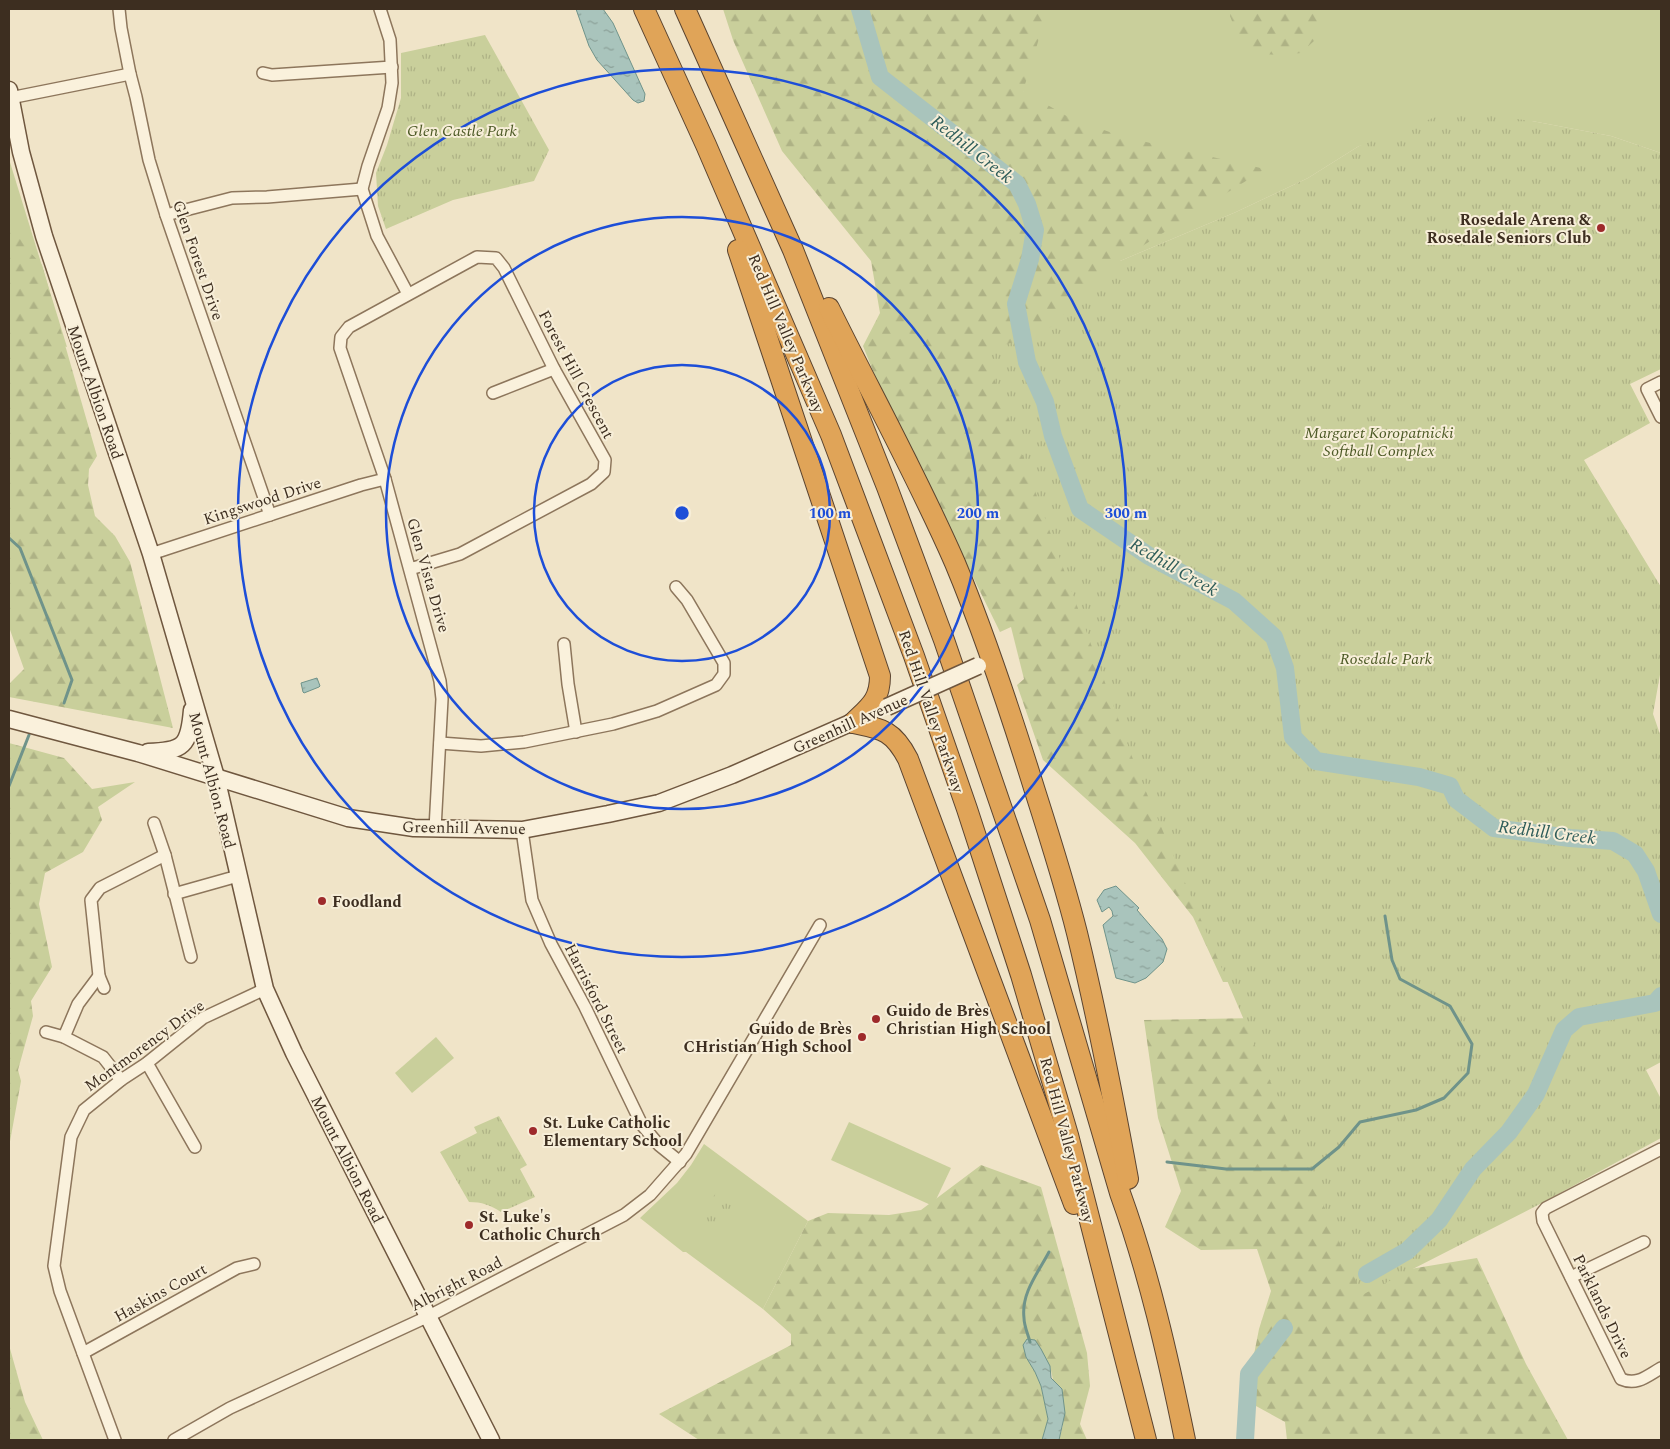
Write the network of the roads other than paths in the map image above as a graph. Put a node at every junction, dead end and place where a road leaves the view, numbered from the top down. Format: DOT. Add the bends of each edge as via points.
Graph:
graph roads {
  1 [pos="119,9"];
  2 [pos="380,9"];
  3 [pos="644,9"];
  4 [pos="685,9"];
  5 [pos="392,66"];
  6 [pos="263,73"];
  7 [pos="130,74"];
  8 [pos="10,94"];
  9 [pos="706,145"];
  10 [pos="362,189"];
  11 [pos="166,215"];
  12 [pos="793,250"];
  13 [pos="408,294"];
  14 [pos="341,337"];
  15 [pos="554,369"];
  16 [pos="1661,382"];
  17 [pos="493,393"];
  18 [pos="1661,417"];
  19 [pos="385,480"];
  20 [pos="270,516"];
  21 [pos="151,554"];
  22 [pos="410,569"];
  23 [pos="676,587"];
  24 [pos="564,644"];
  25 [pos="985,663"];
  26 [pos="193,701"];
  27 [pos="9,719"];
  28 [pos="853,723"];
  29 [pos="576,732"];
  30 [pos="440,743"];
  31 [pos="138,752"];
  32 [pos="216,777"];
  33 [pos="154,823"];
  34 [pos="435,829"];
  35 [pos="522,830"];
  36 [pos="164,856"];
  37 [pos="238,876"];
  38 [pos="174,894"];
  39 [pos="820,925"];
  40 [pos="191,957"];
  41 [pos="99,976"];
  42 [pos="104,988"];
  43 [pos="265,989"];
  44 [pos="46,1032"];
  45 [pos="64,1037"];
  46 [pos="147,1063"];
  47 [pos="121,1080"];
  48 [pos="195,1147"];
  49 [pos="1661,1149"];
  50 [pos="680,1162"];
  51 [pos="1134,1231"];
  52 [pos="1644,1242"];
  53 [pos="254,1264"];
  54 [pos="1571,1277"];
  55 [pos="1106,1284"];
  56 [pos="429,1316"];
  57 [pos="83,1353"];
  58 [pos="1661,1368"];
  59 [pos="115,1440"];
  60 [pos="174,1440"];
  61 [pos="491,1440"];
  62 [pos="1146,1440"];
  63 [pos="1185,1440"];
  1 -- 7 [label="street, Glen Forest Drive"];
  2 -- 5 [label="street" via="390,40"];
  3 -- 9 [label="highway, Red Hill Valley Parkway"];
  4 -- 12 [label="highway, Red Hill Valley Parkway"];
  5 -- 6 [label="street"];
  5 -- 10 [label="street" via="388,108"];
  7 -- 8 [label="street"];
  7 -- 11 [label="street, Glen Forest Drive" via="149,160"];
  8 -- 21 [label="street, Mount Albion Road" via="21,152 44,236"];
  9 -- 28 [label="highway" via="712,178 880,676 880,689 874,701"];
  9 -- 55 [label="highway, Red Hill Valley Parkway" via="830,435 914,656 1021,976 1068,1136"];
  10 -- 11 [label="street" via="232,198"];
  10 -- 13 [label="street" via="376,236"];
  11 -- 20 [label="street, Glen Forest Drive"];
  12 -- 25 [label="highway" via="820,290 929,505 955,564"];
  12 -- 51 [label="highway, Red Hill Valley Parkway" via="887,487 987,762 1040,920"];
  13 -- 14 [label="street, Forest Hill Crescent" via="349,327"];
  13 -- 15 [label="street, Forest Hill Crescent" via="477,257 496,258"];
  14 -- 19 [label="street, Glen Vista Drive" via="340,348"];
  15 -- 17 [label="street"];
  15 -- 22 [label="street, Forest Hill Crescent" via="605,460 604,472 591,484 460,554"];
  16 -- 18 [label="street" via="1647,389"];
  19 -- 20 [label="street, Kingswood Drive"];
  19 -- 22 [label="street, Glen Vista Drive"];
  20 -- 21 [label="street, Kingswood Drive"];
  21 -- 26 [label="street, Mount Albion Road"];
  22 -- 30 [label="street, Glen Vista Drive" via="440,681"];
  23 -- 29 [label="street" via="724,663 724,674 716,685 657,711"];
  24 -- 29 [label="street"];
  25 -- 28 [label="street, Greenhill Avenue, bridge"];
  25 -- 51 [label="highway" via="1022,747 1077,933 1130,1189"];
  26 -- 31 [label="street" via="191,728 184,743 176,749"];
  26 -- 32 [label="street, Mount Albion Road"];
  27 -- 31 [label="street, Greenhill Avenue"];
  28 -- 35 [label="street, Greenhill Avenue" via="732,775 659,802"];
  28 -- 55 [label="highway" via="878,728 904,750 1054,1154"];
  29 -- 30 [label="street" via="481,746"];
  30 -- 34 [label="street, Glen Vista Drive"];
  31 -- 32 [label="street, Greenhill Avenue"];
  32 -- 34 [label="street, Greenhill Avenue" via="348,818"];
  32 -- 37 [label="street, Mount Albion Road"];
  33 -- 36 [label="street"];
  34 -- 35 [label="street, Greenhill Avenue"];
  35 -- 50 [label="street, Harrisford Street" via="532,900 551,944 642,1125"];
  36 -- 38 [label="street"];
  36 -- 41 [label="street" via="100,888 91,900"];
  37 -- 38 [label="street"];
  37 -- 43 [label="street, Mount Albion Road"];
  38 -- 40 [label="street"];
  39 -- 50 [label="street, Albright Road"];
  41 -- 42 [label="street"];
  41 -- 45 [label="street" via="78,1004"];
  43 -- 46 [label="street, Montmorency Drive" via="203,1018"];
  43 -- 56 [label="street, Mount Albion Road" via="294,1053"];
  44 -- 45 [label="street"];
  45 -- 47 [label="street" via="103,1058"];
  46 -- 47 [label="street, Montmorency Drive"];
  46 -- 48 [label="street"];
  47 -- 57 [label="street, Montmorency Drive" via="84,1110 71,1137 54,1266"];
  49 -- 54 [label="street, Parklands Drive" via="1546,1208 1542,1213"];
  50 -- 56 [label="street, Albright Road" via="650,1195 624,1216"];
  51 -- 63 [label="highway, Red Hill Valley Parkway" via="1172,1375"];
  52 -- 54 [label="street"];
  53 -- 57 [label="street, Haskins Court" via="237,1268"];
  54 -- 58 [label="street, Parklands Drive" via="1621,1379 1630,1383"];
  55 -- 62 [label="highway, Red Hill Valley Parkway"];
  56 -- 60 [label="street, Albright Road" via="230,1408"];
  56 -- 61 [label="street, Mount Albion Road"];
  57 -- 59 [label="street, Montmorency Drive"];
}
